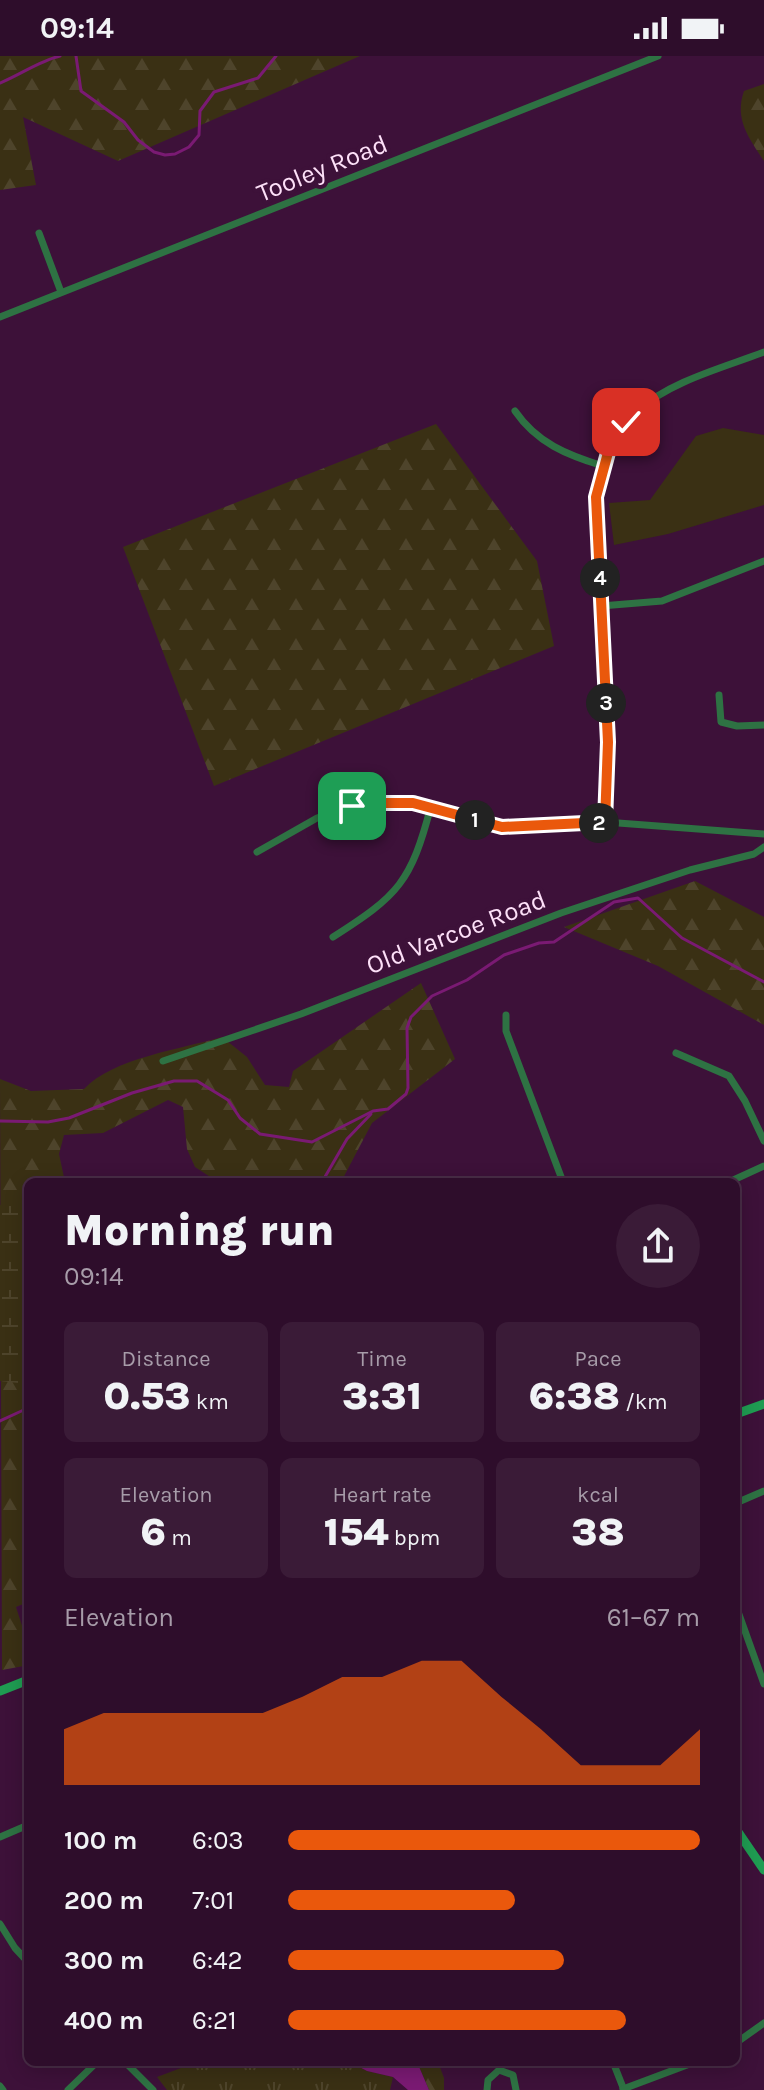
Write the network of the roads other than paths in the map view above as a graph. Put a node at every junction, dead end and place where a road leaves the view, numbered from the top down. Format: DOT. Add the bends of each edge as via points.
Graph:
graph roads {
  1 [pos="658,56"];
  2 [pos="39,233"];
  3 [pos="61,292"];
  4 [pos="0,317"];
  5 [pos="764,352"];
  6 [pos="515,411"];
  7 [pos="603,466"];
  8 [pos="764,561"];
  9 [pos="601,606"];
  10 [pos="719,695"];
  11 [pos="764,725"];
  12 [pos="431,806"];
  13 [pos="605,822"];
  14 [pos="764,834"];
  15 [pos="764,847"];
  16 [pos="257,852"];
  17 [pos="333,937"];
  18 [pos="506,1015"];
  19 [pos="676,1053"];
  20 [pos="163,1061"];
  21 [pos="764,1141"];
  22 [pos="764,1166"];
  23 [pos="561,1178"];
  24 [pos="738,1178"];
  25 [pos="764,1404"];
  26 [pos="740,1413"];
  27 [pos="764,1491"];
  28 [pos="740,1501"];
  29 [pos="740,1617"];
  30 [pos="24,1682"];
  31 [pos="764,1684"];
  32 [pos="0,1691"];
  33 [pos="24,1827"];
  34 [pos="740,1835"];
  35 [pos="0,1837"];
  36 [pos="764,1870"];
  37 [pos="0,1924"];
  38 [pos="24,1958"];
  39 [pos="764,2023"];
  40 [pos="740,2040"];
  41 [pos="93,2066"];
  42 [pos="129,2066"];
  43 [pos="497,2066"];
  44 [pos="614,2066"];
  45 [pos="685,2066"];
  46 [pos="68,2090"];
  47 [pos="153,2090"];
  48 [pos="487,2090"];
  49 [pos="516,2090"];
  50 [pos="623,2090"];
  1 -- 3 [label="street, Tooley Road"];
  2 -- 3 [label="street"];
  3 -- 4 [label="street, Tooley Road"];
  5 -- 7 [label="street" via="653,399 617,434"];
  6 -- 7 [label="street" via="546,443"];
  7 -- 9 [label="street" via="596,512"];
  8 -- 9 [label="street" via="662,601"];
  9 -- 13 [label="street" via="608,742"];
  10 -- 11 [label="street" via="721,722"];
  12 -- 13 [label="street" via="502,827"];
  12 -- 16 [label="street" via="352,806 300,826"];
  12 -- 17 [label="street" via="415,861 403,881 390,898"];
  13 -- 14 [label="street"];
  15 -- 20 [label="street, Old Varcoe Road" via="561,913 301,1014"];
  18 -- 23 [label="street" via="506,1031"];
  19 -- 21 [label="street" via="729,1076"];
  22 -- 24 [label="street"];
  25 -- 26 [label="main road"];
  27 -- 28 [label="street"];
  29 -- 31 [label="street"];
  30 -- 32 [label="main road"];
  33 -- 35 [label="street"];
  34 -- 36 [label="main road"];
  37 -- 38 [label="street"];
  39 -- 40 [label="street"];
  41 -- 46 [label="street"];
  42 -- 47 [label="street"];
  43 -- 48 [label="street"];
  43 -- 49 [label="street" via="513,2075"];
  44 -- 50 [label="street"];
  45 -- 50 [label="street"];
}
